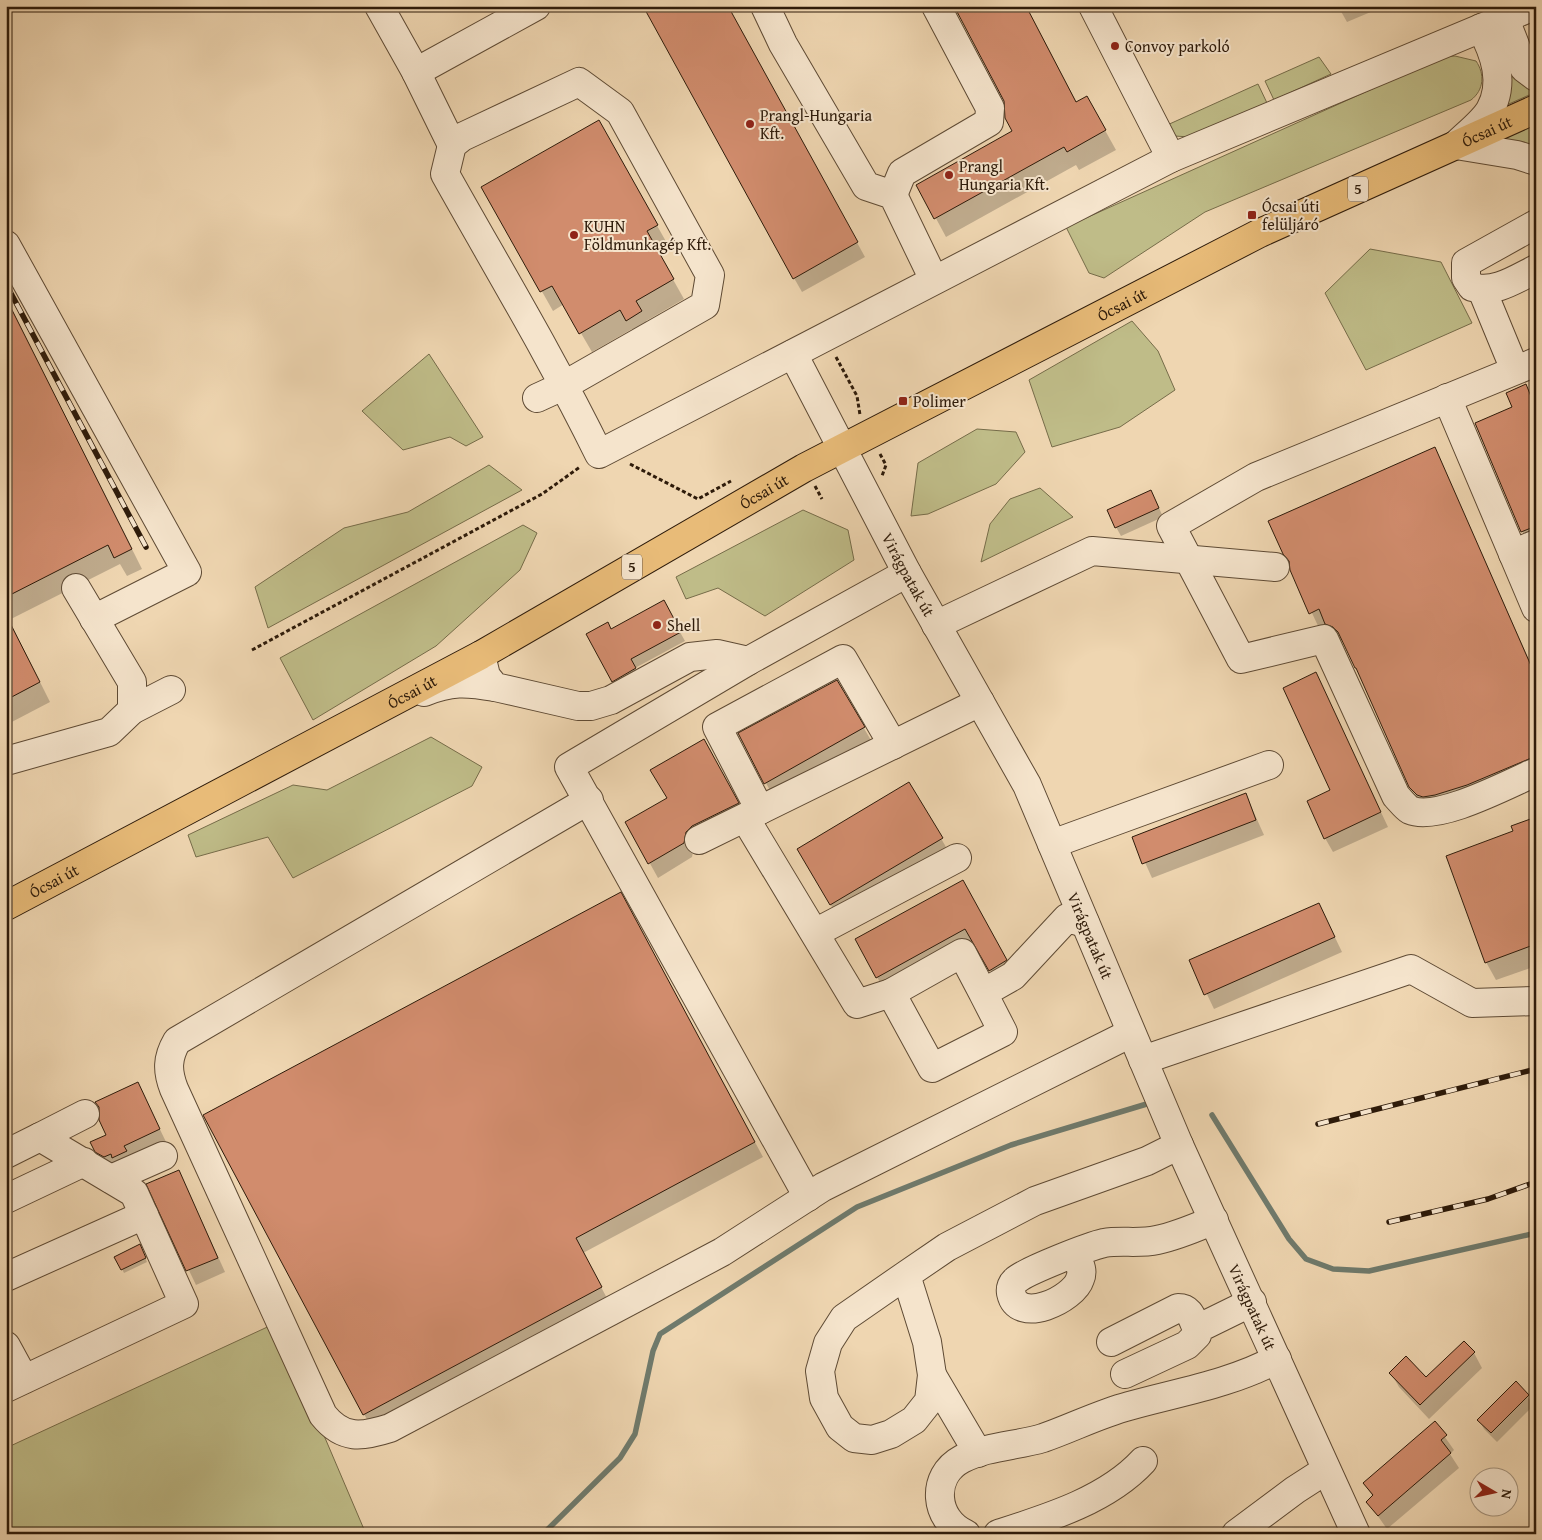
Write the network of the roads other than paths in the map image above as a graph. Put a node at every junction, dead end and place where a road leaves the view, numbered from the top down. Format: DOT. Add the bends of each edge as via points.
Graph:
graph roads {
  1 [pos="379,6"];
  2 [pos="536,6"];
  3 [pos="765,6"];
  4 [pos="936,6"];
  5 [pos="1093,6"];
  6 [pos="1534,6"];
  7 [pos="1495,19"];
  8 [pos="416,72"];
  9 [pos="1536,77"];
  10 [pos="1536,109"];
  11 [pos="452,144"];
  12 [pos="1456,145"];
  13 [pos="1171,158"];
  14 [pos="1536,161"];
  15 [pos="893,195"];
  16 [pos="1536,224"];
  17 [pos="6,245"];
  18 [pos="1536,269"];
  19 [pos="934,280"];
  20 [pos="1482,290"];
  21 [pos="793,354"];
  22 [pos="1525,366"];
  23 [pos="563,386"];
  24 [pos="537,398"];
  25 [pos="1447,398"];
  26 [pos="843,449"];
  27 [pos="1524,549"];
  28 [pos="1190,560"];
  29 [pos="1275,568"];
  30 [pos="907,573"];
  31 [pos="76,588"];
  32 [pos="1536,608"];
  33 [pos="94,619"];
  34 [pos="936,625"];
  35 [pos="481,655"];
  36 [pos="748,661"];
  37 [pos="494,687"];
  38 [pos="171,690"];
  39 [pos="980,702"];
  40 [pos="132,710"];
  41 [pos="362,718"];
  42 [pos="893,745"];
  43 [pos="6,761"];
  44 [pos="1269,765"];
  45 [pos="1536,772"];
  46 [pos="589,800"];
  47 [pos="752,814"];
  48 [pos="699,840"];
  49 [pos="1052,844"];
  50 [pos="958,858"];
  51 [pos="6,906"];
  52 [pos="1085,923"];
  53 [pos="815,934"];
  54 [pos="891,993"];
  55 [pos="983,993"];
  56 [pos="1536,1001"];
  57 [pos="1131,1033"];
  58 [pos="1143,1060"];
  59 [pos="85,1114"];
  60 [pos="40,1137"];
  61 [pos="1179,1145"];
  62 [pos="6,1154"];
  63 [pos="163,1156"];
  64 [pos="84,1162"];
  65 [pos="112,1179"];
  66 [pos="808,1197"];
  67 [pos="6,1199"];
  68 [pos="144,1215"];
  69 [pos="1214,1220"];
  70 [pos="1075,1254"];
  71 [pos="906,1275"];
  72 [pos="6,1277"];
  73 [pos="1252,1302"];
  74 [pos="1196,1329"];
  75 [pos="1111,1342"];
  76 [pos="6,1346"];
  77 [pos="1277,1359"];
  78 [pos="1125,1374"];
  79 [pos="932,1375"];
  80 [pos="15,1384"];
  81 [pos="978,1453"];
  82 [pos="1143,1462"];
  83 [pos="1326,1470"];
  84 [pos="966,1534"];
  85 [pos="998,1534"];
  86 [pos="1236,1534"];
  87 [pos="1356,1534"];
  1 -- 8 [label="street"];
  2 -- 8 [label="street"];
  3 -- 15 [label="street" via="782,44 866,186"];
  4 -- 15 [label="street" via="990,108 989,122 902,172"];
  5 -- 13 [label="street"];
  6 -- 7 [label="street"];
  7 -- 9 [label="street" via="1524,68"];
  7 -- 12 [label="street" via="1492,49 1498,88 1490,111"];
  7 -- 13 [label="street"];
  8 -- 11 [label="street"];
  10 -- 12 [label="main road, Ócsai út / 5"];
  11 -- 23 [label="street" via="445,174"];
  11 -- 23 [label="street" via="579,82 620,112 710,275 705,305"];
  12 -- 14 [label="street"];
  12 -- 26 [label="main road, Ócsai út / 5" via="1260,233"];
  13 -- 19 [label="street"];
  15 -- 19 [label="street"];
  16 -- 20 [label="street" via="1466,262 1466,278 1472,287"];
  17 -- 33 [label="street" via="187,572"];
  18 -- 20 [label="street" via="1501,286"];
  19 -- 21 [label="street"];
  20 -- 22 [label="street"];
  21 -- 23 [label="street" via="611,457"];
  21 -- 26 [label="street, Virágpatak út"];
  22 -- 25 [label="street"];
  23 -- 24 [label="street"];
  25 -- 27 [label="street"];
  25 -- 28 [label="street" via="1256,477 1171,526"];
  26 -- 30 [label="street, Virágpatak út"];
  26 -- 35 [label="main road, Ócsai út / 5" via="804,468"];
  27 -- 32 [label="street"];
  28 -- 29 [label="street"];
  28 -- 34 [label="street" via="1092,551"];
  28 -- 45 [label="street" via="1241,659 1324,639 1396,796 1409,810 1429,813 1448,809"];
  30 -- 34 [label="street, Virágpatak út"];
  30 -- 36 [label="street"];
  31 -- 33 [label="street"];
  33 -- 40 [label="street" via="132,682"];
  34 -- 39 [label="street, Virágpatak út"];
  35 -- 37 [label="street" via="486,676"];
  35 -- 41 [label="main road, Ócsai út / 5"];
  36 -- 37 [label="street" via="717,654 690,657 611,700 591,706 564,704"];
  36 -- 46 [label="street" via="569,767"];
  37 -- 41 [label="street" via="448,683"];
  38 -- 40 [label="street"];
  39 -- 42 [label="street"];
  39 -- 49 [label="street, Virágpatak út" via="1027,785"];
  40 -- 43 [label="street" via="109,732"];
  41 -- 51 [label="main road, Ócsai út / 5"];
  42 -- 47 [label="street"];
  42 -- 47 [label="street" via="843,659 717,726"];
  44 -- 49 [label="street"];
  46 -- 66 [label="street"];
  46 -- 66 [label="street" via="177,1041 171,1052 168,1064 174,1089 323,1415 331,1425 354,1435 390,1428 722,1252"];
  47 -- 48 [label="street"];
  47 -- 53 [label="street"];
  49 -- 52 [label="street, Virágpatak út"];
  50 -- 53 [label="street"];
  52 -- 55 [label="street" via="1067,918 1014,976"];
  52 -- 57 [label="street, Virágpatak út"];
  53 -- 54 [label="street" via="857,1004"];
  54 -- 55 [label="street" via="962,953"];
  54 -- 55 [label="street" via="932,1068 1003,1032"];
  56 -- 58 [label="street" via="1472,1003 1411,969"];
  57 -- 58 [label="street, Virágpatak út"];
  57 -- 66 [label="street"];
  58 -- 61 [label="street, Virágpatak út"];
  59 -- 60 [label="street"];
  60 -- 62 [label="street"];
  60 -- 64 [label="street"];
  61 -- 69 [label="street, Virágpatak út"];
  61 -- 71 [label="street" via="1147,1161 1035,1201 947,1248"];
  63 -- 65 [label="street"];
  64 -- 65 [label="street"];
  64 -- 67 [label="street"];
  65 -- 68 [label="street" via="134,1193"];
  68 -- 72 [label="street"];
  68 -- 80 [label="street" via="184,1304"];
  69 -- 70 [label="street" via="1155,1241 1101,1244"];
  69 -- 73 [label="street, Virágpatak út"];
  71 -- 79 [label="street" via="927,1342"];
  71 -- 79 [label="street" via="844,1318 828,1343 820,1371 824,1398 840,1427 854,1438 872,1440 892,1434 914,1420 928,1401"];
  73 -- 74 [label="street"];
  73 -- 77 [label="street, Virágpatak út"];
  74 -- 75 [label="street" via="1189,1312 1178,1308"];
  74 -- 78 [label="street" via="1197,1336 1187,1345"];
  76 -- 80 [label="street"];
  77 -- 81 [label="street" via="1256,1371 1205,1388 1105,1412 1043,1438"];
  77 -- 83 [label="street, Virágpatak út"];
  79 -- 81 [label="street"];
  81 -- 84 [label="street" via="961,1459 946,1472 940,1484 944,1514 952,1525"];
  82 -- 85 [label="street" via="1129,1477 1103,1492 1065,1510"];
  83 -- 86 [label="street"];
  83 -- 87 [label="street, Virágpatak út"];
}
